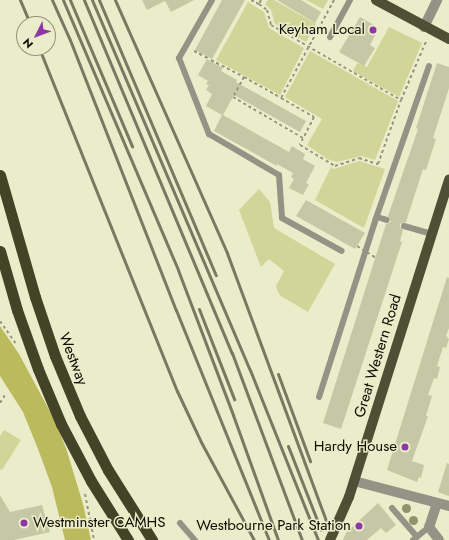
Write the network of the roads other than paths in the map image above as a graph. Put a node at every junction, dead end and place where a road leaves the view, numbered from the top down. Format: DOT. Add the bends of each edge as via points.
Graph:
graph roads {
  1 [pos="212,0"];
  2 [pos="350,0"];
  3 [pos="376,0"];
  4 [pos="437,0"];
  5 [pos="427,28"];
  6 [pos="330,37"];
  7 [pos="449,39"];
  8 [pos="429,66"];
  9 [pos="0,175"];
  10 [pos="449,179"];
  11 [pos="377,217"];
  12 [pos="387,220"];
  13 [pos="404,226"];
  14 [pos="432,234"];
  15 [pos="0,251"];
  16 [pos="342,251"];
  17 [pos="319,397"];
  18 [pos="354,481"];
  19 [pos="437,503"];
  20 [pos="449,506"];
  21 [pos="392,508"];
  22 [pos="180,524"];
  23 [pos="429,527"];
  24 [pos="415,538"];
  25 [pos="128,540"];
  26 [pos="152,540"];
  27 [pos="195,540"];
  28 [pos="330,540"];
  29 [pos="439,540"];
  1 -- 16 [label="lane" via="179,58 209,134 279,175 282,218"];
  2 -- 6 [label="lane"];
  3 -- 5 [label="main road"];
  4 -- 5 [label="street"];
  5 -- 7 [label="main road"];
  8 -- 11 [label="lane"];
  9 -- 26 [label="highway, Westway" via="55,356 80,416 108,470"];
  10 -- 14 [label="main road, Great Western Road"];
  11 -- 12 [label="lane"];
  11 -- 17 [label="lane"];
  13 -- 14 [label="lane"];
  14 -- 18 [label="main road, Great Western Road"];
  15 -- 25 [label="highway" via="38,369 62,424 91,481"];
  18 -- 19 [label="street"];
  18 -- 28 [label="main road, Great Western Road, bridge"];
  19 -- 20 [label="street"];
  19 -- 23 [label="street"];
  21 -- 24 [label="lane"];
  22 -- 27 [label="lane"];
  23 -- 24 [label="lane"];
  23 -- 29 [label="street"];
}
